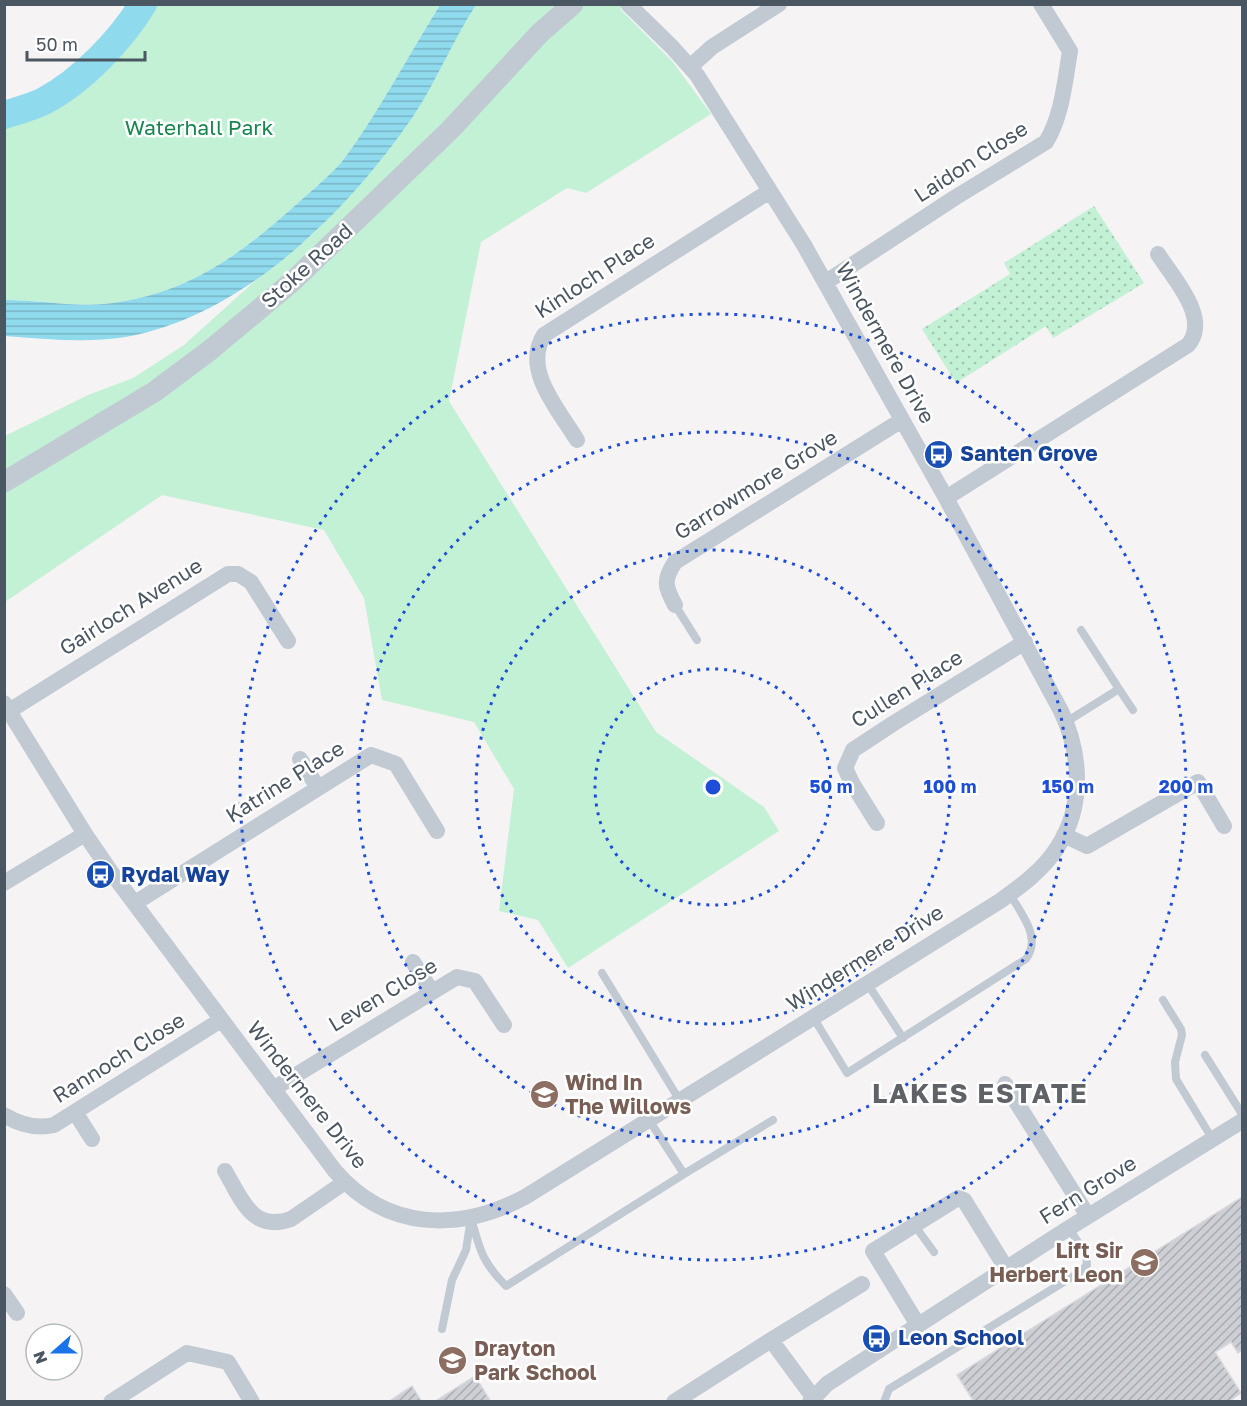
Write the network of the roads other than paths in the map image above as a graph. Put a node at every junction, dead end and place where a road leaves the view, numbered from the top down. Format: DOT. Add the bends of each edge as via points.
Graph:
graph roads {
  1 [pos="573,4"];
  2 [pos="628,4"];
  3 [pos="779,4"];
  4 [pos="1041,4"];
  5 [pos="690,67"];
  6 [pos="770,190"];
  7 [pos="1158,254"];
  8 [pos="826,282"];
  9 [pos="902,420"];
  10 [pos="577,440"];
  11 [pos="4,482"];
  12 [pos="946,498"];
  13 [pos="675,605"];
  14 [pos="1081,630"];
  15 [pos="697,640"];
  16 [pos="288,641"];
  17 [pos="1025,642"];
  18 [pos="1119,688"];
  19 [pos="7,707"];
  20 [pos="1133,710"];
  21 [pos="1066,722"];
  22 [pos="300,759"];
  23 [pos="318,788"];
  24 [pos="877,823"];
  25 [pos="1224,826"];
  26 [pos="437,831"];
  27 [pos="85,834"];
  28 [pos="1064,835"];
  29 [pos="4,883"];
  30 [pos="1010,894"];
  31 [pos="135,903"];
  32 [pos="413,962"];
  33 [pos="602,973"];
  34 [pos="867,982"];
  35 [pos="432,992"];
  36 [pos="1163,1000"];
  37 [pos="813,1017"];
  38 [pos="221,1020"];
  39 [pos="504,1025"];
  40 [pos="903,1038"];
  41 [pos="1205,1055"];
  42 [pos="1005,1084"];
  43 [pos="273,1089"];
  44 [pos="680,1101"];
  45 [pos="75,1112"];
  46 [pos="1242,1114"];
  47 [pos="4,1115"];
  48 [pos="773,1119"];
  49 [pos="649,1120"];
  50 [pos="1242,1121"];
  51 [pos="92,1139"];
  52 [pos="1213,1140"];
  53 [pos="225,1171"];
  54 [pos="684,1174"];
  55 [pos="345,1182"];
  56 [pos="1088,1216"];
  57 [pos="471,1218"];
  58 [pos="915,1226"];
  59 [pos="1069,1228"];
  60 [pos="934,1252"];
  61 [pos="1006,1268"];
  62 [pos="862,1284"];
  63 [pos="4,1294"];
  64 [pos="17,1313"];
  65 [pos="918,1325"];
  66 [pos="442,1329"];
  67 [pos="771,1340"];
  68 [pos="812,1399"];
  69 [pos="111,1401"];
  70 [pos="252,1401"];
  71 [pos="674,1401"];
  72 [pos="884,1401"];
  1 -- 11 [label="street, Stoke Road" via="540,33 431,149 276,295 154,392"];
  2 -- 5 [label="street, Windermere Drive"];
  3 -- 5 [label="street" via="712,47"];
  4 -- 8 [label="street, Laidon Close" via="1070,51 1064,87 1046,142"];
  5 -- 6 [label="street, Windermere Drive"];
  6 -- 8 [label="street, Windermere Drive"];
  6 -- 10 [label="street, Kinloch Place" via="544,335 536,359 539,377"];
  7 -- 12 [label="street" via="1194,313 1196,332 1188,345"];
  8 -- 9 [label="street, Windermere Drive"];
  9 -- 12 [label="street, Windermere Drive"];
  9 -- 13 [label="street, Garrowmore Grove" via="675,562 667,574 666,589"];
  12 -- 17 [label="street, Windermere Drive"];
  13 -- 15 [label="lane"];
  14 -- 18 [label="lane"];
  16 -- 19 [label="street, Gairloch Avenue" via="251,582 238,574 228,574"];
  17 -- 21 [label="street, Windermere Drive"];
  17 -- 24 [label="street, Cullen Place" via="853,750 845,768"];
  18 -- 20 [label="lane"];
  18 -- 21 [label="lane"];
  19 -- 27 [label="street, Windermere Drive"];
  21 -- 28 [label="street, Windermere Drive" via="1074,745 1077,775 1074,804"];
  22 -- 23 [label="street"];
  23 -- 26 [label="street, Katrine Place" via="371,755 396,764"];
  23 -- 31 [label="street, Katrine Place"];
  25 -- 28 [label="street" via="1198,782 1087,846"];
  27 -- 29 [label="street"];
  27 -- 31 [label="street, Windermere Drive"];
  28 -- 30 [label="street, Windermere Drive" via="1042,866"];
  30 -- 34 [label="street, Windermere Drive"];
  30 -- 40 [label="lane" via="1029,927 1032,938 1028,957"];
  31 -- 38 [label="street, Windermere Drive"];
  32 -- 35 [label="street"];
  33 -- 44 [label="lane"];
  34 -- 37 [label="street, Windermere Drive"];
  34 -- 40 [label="lane"];
  35 -- 39 [label="street, Leven Close" via="457,977 475,981"];
  35 -- 43 [label="street, Leven Close"];
  36 -- 52 [label="lane" via="1182,1035 1175,1062 1176,1079"];
  37 -- 40 [label="lane" via="847,1073"];
  37 -- 44 [label="street, Windermere Drive"];
  38 -- 43 [label="street, Windermere Drive"];
  38 -- 45 [label="street, Rannoch Close"];
  41 -- 46 [label="lane"];
  42 -- 56 [label="street"];
  43 -- 55 [label="street, Windermere Drive"];
  44 -- 49 [label="street, Windermere Drive"];
  45 -- 47 [label="street, Rannoch Close" via="54,1125 42,1127"];
  45 -- 51 [label="street"];
  48 -- 54 [label="lane"];
  49 -- 54 [label="lane"];
  49 -- 57 [label="street, Windermere Drive" via="525,1197"];
  50 -- 52 [label="street, Fern Grove"];
  52 -- 56 [label="street, Fern Grove"];
  53 -- 55 [label="street" via="250,1212 271,1224 291,1220"];
  54 -- 57 [label="lane" via="506,1286 482,1256"];
  55 -- 57 [label="street, Windermere Drive" via="372,1202 410,1217 444,1221"];
  56 -- 59 [label="street, Fern Grove"];
  57 -- 66 [label="lane" via="466,1250 452,1280"];
  58 -- 60 [label="lane"];
  58 -- 61 [label="street" via="958,1198 964,1200"];
  58 -- 65 [label="street" via="873,1251"];
  59 -- 61 [label="street, Fern Grove"];
  59 -- 72 [label="lane" via="1086,1255 1087,1265 1080,1272 889,1389"];
  61 -- 65 [label="street, Fern Grove"];
  62 -- 67 [label="street"];
  63 -- 64 [label="street"];
  65 -- 68 [label="street, Fern Grove" via="826,1384"];
  67 -- 68 [label="street"];
  67 -- 71 [label="street"];
  69 -- 70 [label="street" via="187,1353 228,1362"];
}
